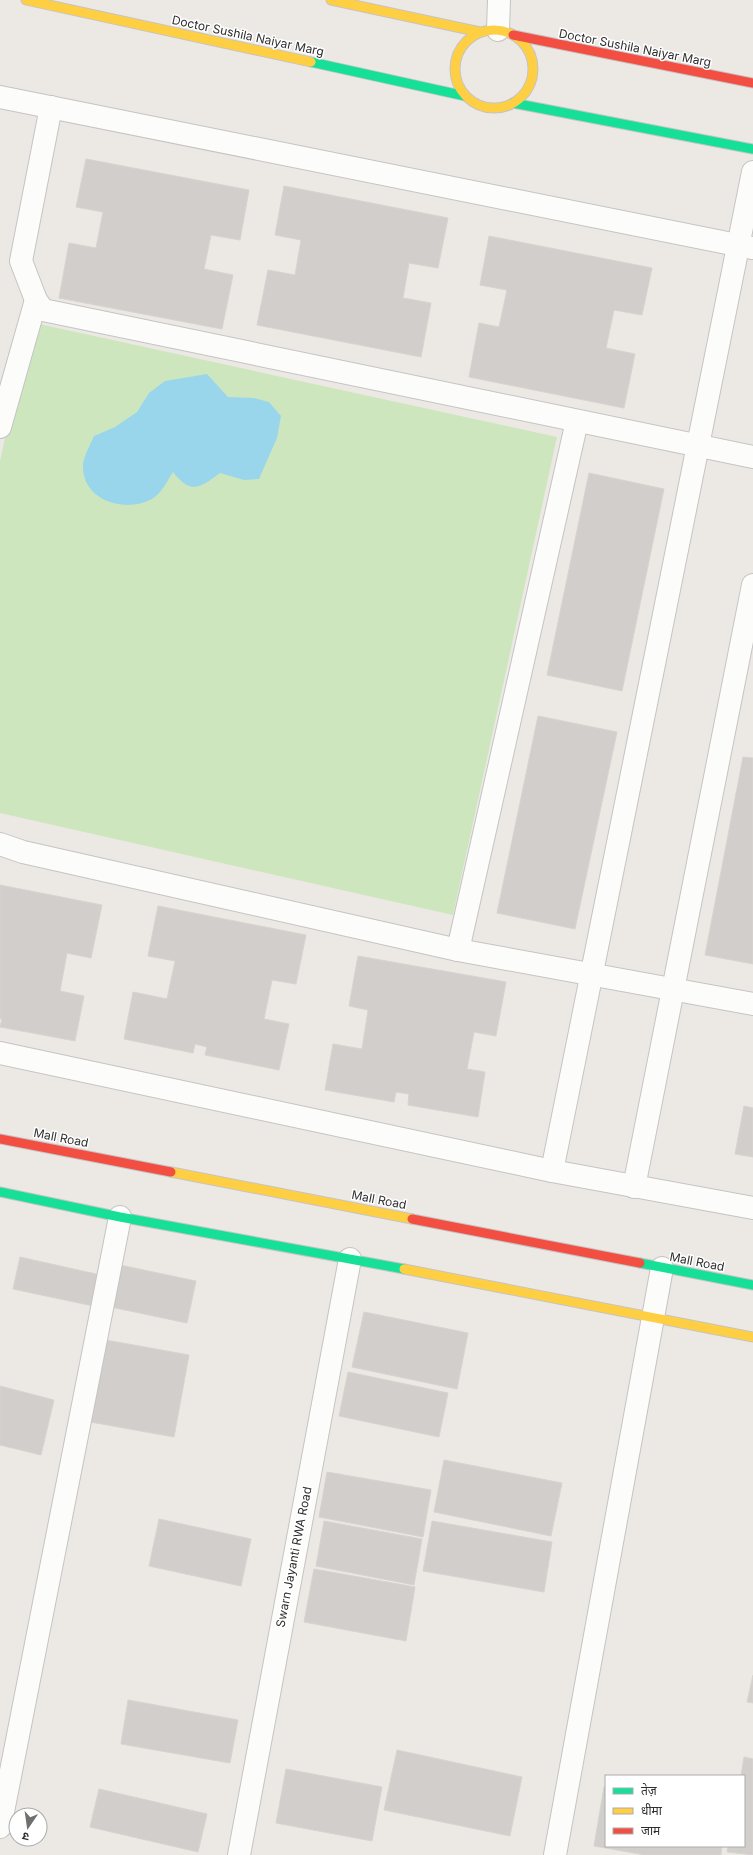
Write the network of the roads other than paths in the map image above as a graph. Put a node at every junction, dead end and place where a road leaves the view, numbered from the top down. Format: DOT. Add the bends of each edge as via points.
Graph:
graph roads {
  1 [pos="26,0"];
  2 [pos="331,0"];
  3 [pos="499,0"];
  4 [pos="497,32"];
  5 [pos="753,83"];
  6 [pos="465,96"];
  7 [pos="0,97"];
  8 [pos="514,103"];
  9 [pos="51,107"];
  10 [pos="753,149"];
  11 [pos="753,172"];
  12 [pos="745,247"];
  13 [pos="36,300"];
  14 [pos="577,421"];
  15 [pos="0,427"];
  16 [pos="697,446"];
  17 [pos="753,457"];
  18 [pos="753,585"];
  19 [pos="0,844"];
  20 [pos="458,950"];
  21 [pos="591,973"];
  22 [pos="673,989"];
  23 [pos="753,1004"];
  24 [pos="0,1053"];
  25 [pos="0,1139"];
  26 [pos="552,1170"];
  27 [pos="634,1187"];
  28 [pos="0,1192"];
  29 [pos="753,1208"];
  30 [pos="120,1217"];
  31 [pos="350,1259"];
  32 [pos="662,1268"];
  33 [pos="753,1285"];
  34 [pos="653,1318"];
  35 [pos="753,1337"];
  36 [pos="0,1827"];
  37 [pos="239,1855"];
  38 [pos="555,1855"];
  1 -- 6 [label="street, Doctor Sushila Naiyar Marg"];
  2 -- 4 [label="street, Doctor Sushila Naiyar Marg"];
  3 -- 4 [label="street"];
  4 -- 5 [label="street, Doctor Sushila Naiyar Marg"];
  4 -- 6 [label="street" via="468,39 460,48 455,60 456,80"];
  4 -- 8 [label="street" via="526,47 532,58 533,71 527,89"];
  6 -- 8 [label="street, Doctor Sushila Naiyar Marg" via="476,104 488,108 501,108"];
  7 -- 9 [label="street"];
  8 -- 10 [label="street, Doctor Sushila Naiyar Marg"];
  9 -- 12 [label="street"];
  9 -- 13 [label="street" via="21,261"];
  11 -- 12 [label="street"];
  12 -- 16 [label="street"];
  13 -- 14 [label="street" via="43,310"];
  13 -- 15 [label="street"];
  14 -- 16 [label="street"];
  14 -- 20 [label="street"];
  16 -- 17 [label="street"];
  16 -- 21 [label="street"];
  18 -- 22 [label="street"];
  19 -- 20 [label="street" via="31,854"];
  20 -- 21 [label="street"];
  21 -- 22 [label="street"];
  21 -- 26 [label="street"];
  22 -- 23 [label="street"];
  22 -- 27 [label="street"];
  24 -- 26 [label="street"];
  25 -- 32 [label="street, Mall Road"];
  26 -- 27 [label="street"];
  27 -- 29 [label="street"];
  28 -- 30 [label="street"];
  30 -- 31 [label="street"];
  30 -- 36 [label="street"];
  31 -- 34 [label="street"];
  31 -- 37 [label="street, Swarn Jayanti RWA Road"];
  32 -- 33 [label="street, Mall Road"];
  32 -- 34 [label="street"];
  34 -- 35 [label="street"];
  34 -- 38 [label="street"];
}
